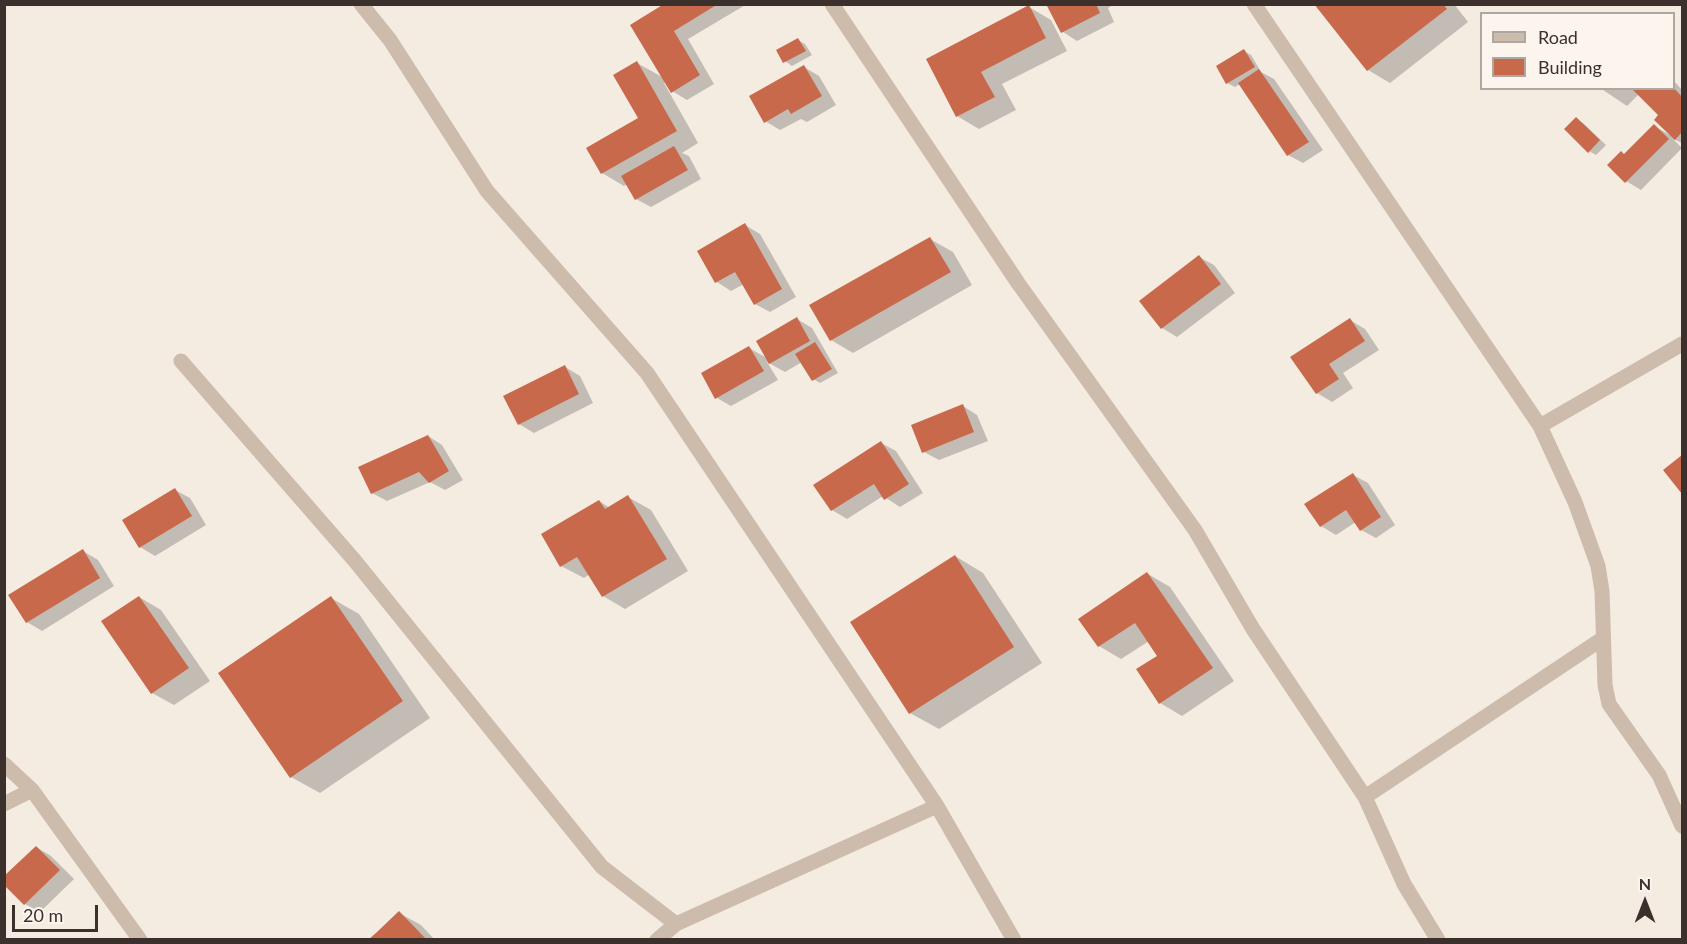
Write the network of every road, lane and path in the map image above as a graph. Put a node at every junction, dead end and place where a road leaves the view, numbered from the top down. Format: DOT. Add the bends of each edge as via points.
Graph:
graph roads {
  1 [pos="361,4"];
  2 [pos="832,4"];
  3 [pos="1254,4"];
  4 [pos="1683,344"];
  5 [pos="181,362"];
  6 [pos="1540,426"];
  7 [pos="1602,639"];
  8 [pos="4,764"];
  9 [pos="32,790"];
  10 [pos="1365,796"];
  11 [pos="4,804"];
  12 [pos="937,806"];
  13 [pos="1683,826"];
  14 [pos="676,924"];
  15 [pos="140,939"];
  16 [pos="657,939"];
  17 [pos="1014,939"];
  18 [pos="1438,939"];
  1 -- 12 [label="street" via="390,40 487,191 647,373"];
  2 -- 10 [label="street" via="1018,283 1195,530 1253,629"];
  3 -- 6 [label="street"];
  4 -- 6 [label="street"];
  5 -- 14 [label="street" via="355,561 602,867"];
  6 -- 7 [label="street" via="1575,502 1598,566"];
  7 -- 10 [label="street"];
  7 -- 13 [label="street" via="1609,704 1659,775"];
  8 -- 9 [label="street"];
  9 -- 11 [label="street"];
  9 -- 15 [label="street"];
  10 -- 18 [label="street" via="1404,884"];
  12 -- 14 [label="street"];
  12 -- 17 [label="street"];
  14 -- 16 [label="street"];
}
